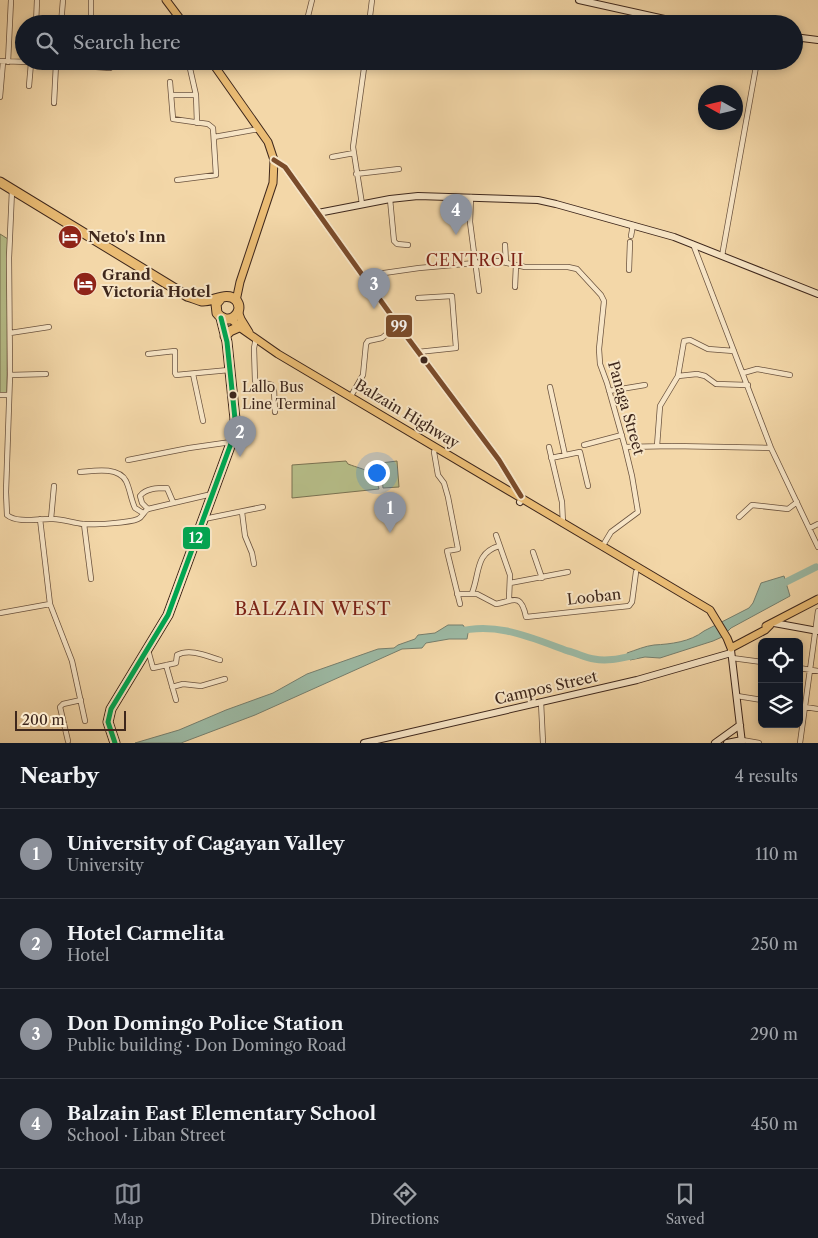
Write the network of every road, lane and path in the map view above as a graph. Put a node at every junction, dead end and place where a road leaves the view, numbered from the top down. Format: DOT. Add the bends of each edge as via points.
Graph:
graph roads {
  1 [pos="11,0"];
  2 [pos="38,0"];
  3 [pos="62,0"];
  4 [pos="90,0"];
  5 [pos="166,0"];
  6 [pos="312,0"];
  7 [pos="372,0"];
  8 [pos="579,0"];
  9 [pos="37,15"];
  10 [pos="61,15"];
  11 [pos="91,15"];
  12 [pos="177,15"];
  13 [pos="308,15"];
  14 [pos="370,15"];
  15 [pos="646,15"];
  16 [pos="803,38"];
  17 [pos="818,40"];
  18 [pos="3,62"];
  19 [pos="30,70"];
  20 [pos="56,70"];
  21 [pos="190,70"];
  22 [pos="217,70"];
  23 [pos="364,70"];
  24 [pos="756,70"];
  25 [pos="170,82"];
  26 [pos="29,86"];
  27 [pos="171,95"];
  28 [pos="196,95"];
  29 [pos="0,97"];
  30 [pos="54,103"];
  31 [pos="197,123"];
  32 [pos="259,129"];
  33 [pos="214,136"];
  34 [pos="354,153"];
  35 [pos="332,157"];
  36 [pos="274,160"];
  37 [pos="399,168"];
  38 [pos="356,174"];
  39 [pos="177,180"];
  40 [pos="0,182"];
  41 [pos="12,189"];
  42 [pos="471,197"];
  43 [pos="390,200"];
  44 [pos="362,204"];
  45 [pos="318,213"];
  46 [pos="633,225"];
  47 [pos="631,236"];
  48 [pos="630,242"];
  49 [pos="693,244"];
  50 [pos="408,245"];
  51 [pos="505,245"];
  52 [pos="722,256"];
  53 [pos="506,262"];
  54 [pos="475,263"];
  55 [pos="516,265"];
  56 [pos="629,270"];
  57 [pos="362,276"];
  58 [pos="240,282"];
  59 [pos="515,287"];
  60 [pos="478,291"];
  61 [pos="818,294"];
  62 [pos="187,296"];
  63 [pos="223,297"];
  64 [pos="418,298"];
  65 [pos="236,301"];
  66 [pos="238,311"];
  67 [pos="224,317"];
  68 [pos="239,326"];
  69 [pos="49,327"];
  70 [pos="401,329"];
  71 [pos="10,333"];
  72 [pos="225,336"];
  73 [pos="254,336"];
  74 [pos="734,351"];
  75 [pos="418,352"];
  76 [pos="148,354"];
  77 [pos="229,370"];
  78 [pos="743,373"];
  79 [pos="46,374"];
  80 [pos="193,374"];
  81 [pos="10,375"];
  82 [pos="790,375"];
  83 [pos="678,376"];
  84 [pos="645,385"];
  85 [pos="748,385"];
  86 [pos="550,387"];
  87 [pos="609,391"];
  88 [pos="0,395"];
  89 [pos="9,395"];
  90 [pos="351,396"];
  91 [pos="275,412"];
  92 [pos="203,421"];
  93 [pos="622,435"];
  94 [pos="231,442"];
  95 [pos="584,444"];
  96 [pos="657,446"];
  97 [pos="549,447"];
  98 [pos="625,447"];
  99 [pos="436,448"];
  100 [pos="771,448"];
  101 [pos="564,455"];
  102 [pos="551,458"];
  103 [pos="128,460"];
  104 [pos="80,472"];
  105 [pos="54,486"];
  106 [pos="588,486"];
  107 [pos="212,494"];
  108 [pos="130,495"];
  109 [pos="140,496"];
  110 [pos="521,500"];
  111 [pos="174,502"];
  112 [pos="797,502"];
  113 [pos="263,507"];
  114 [pos="148,509"];
  115 [pos="242,512"];
  116 [pos="143,513"];
  117 [pos="738,517"];
  118 [pos="40,519"];
  119 [pos="51,519"];
  120 [pos="202,520"];
  121 [pos="84,524"];
  122 [pos="563,524"];
  123 [pos="818,524"];
  124 [pos="810,528"];
  125 [pos="496,535"];
  126 [pos="499,546"];
  127 [pos="602,547"];
  128 [pos="818,547"];
  129 [pos="533,552"];
  130 [pos="254,564"];
  131 [pos="568,572"];
  132 [pos="636,572"];
  133 [pos="542,578"];
  134 [pos="91,579"];
  135 [pos="510,583"];
  136 [pos="472,593"];
  137 [pos="457,594"];
  138 [pos="509,599"];
  139 [pos="818,599"];
  140 [pos="50,604"];
  141 [pos="460,604"];
  142 [pos="818,611"];
  143 [pos="0,613"];
  144 [pos="715,617"];
  145 [pos="772,624"];
  146 [pos="817,630"];
  147 [pos="730,648"];
  148 [pos="148,650"];
  149 [pos="220,660"];
  150 [pos="758,660"];
  151 [pos="166,665"];
  152 [pos="803,669"];
  153 [pos="810,670"];
  154 [pos="818,671"];
  155 [pos="225,679"];
  156 [pos="172,687"];
  157 [pos="737,696"];
  158 [pos="758,699"];
  159 [pos="81,700"];
  160 [pos="176,700"];
  161 [pos="541,702"];
  162 [pos="805,707"];
  163 [pos="818,709"];
  164 [pos="85,721"];
  165 [pos="740,725"];
  166 [pos="68,741"];
  167 [pos="742,741"];
  168 [pos="114,742"];
  169 [pos="364,743"];
  170 [pos="543,743"];
  171 [pos="715,743"];
  172 [pos="728,743"];
  173 [pos="759,743"];
  174 [pos="800,743"];
  1 -- 18 [label="street"];
  2 -- 9 [label="street"];
  3 -- 10 [label="street"];
  4 -- 11 [label="street"];
  5 -- 12 [label="main road"];
  6 -- 13 [label="street"];
  7 -- 14 [label="street"];
  8 -- 15 [label="main road"];
  16 -- 17 [label="main road"];
  18 -- 29 [label="street"];
  19 -- 26 [label="street"];
  20 -- 30 [label="street"];
  21 -- 28 [label="street"];
  22 -- 32 [label="main road"];
  23 -- 34 [label="street"];
  24 -- 52 [label="street"];
  25 -- 27 [label="street"];
  27 -- 28 [label="street"];
  27 -- 31 [label="street" via="173,119"];
  28 -- 31 [label="street"];
  31 -- 33 [label="street" via="212,126"];
  32 -- 33 [label="street"];
  32 -- 36 [label="main road"];
  33 -- 39 [label="street" via="216,175"];
  34 -- 35 [label="street"];
  34 -- 38 [label="street"];
  36 -- 45 [label="main road" via="285,167"];
  36 -- 58 [label="main road" via="273,183"];
  37 -- 38 [label="street"];
  38 -- 44 [label="street"];
  40 -- 41 [label="highway"];
  41 -- 62 [label="highway"];
  41 -- 71 [label="street"];
  42 -- 43 [label="main road" via="418,196"];
  42 -- 46 [label="main road" via="538,200"];
  42 -- 54 [label="street" via="470,222"];
  43 -- 44 [label="main road"];
  43 -- 50 [label="street" via="394,241"];
  44 -- 45 [label="main road"];
  45 -- 57 [label="main road"];
  46 -- 47 [label="street"];
  46 -- 49 [label="main road"];
  48 -- 56 [label="street"];
  49 -- 52 [label="main road"];
  49 -- 74 [label="street"];
  51 -- 53 [label="street"];
  52 -- 61 [label="main road"];
  53 -- 54 [label="street"];
  53 -- 55 [label="street"];
  54 -- 57 [label="street"];
  54 -- 60 [label="street"];
  55 -- 59 [label="street"];
  55 -- 87 [label="street, Panaga Street" via="577,269 601,295 604,301 599,357"];
  57 -- 70 [label="main road"];
  58 -- 63 [label="main road"];
  58 -- 65 [label="main road"];
  62 -- 63 [label="highway" via="201,301"];
  62 -- 67 [label="highway"];
  63 -- 65 [label="highway" via="232,297"];
  63 -- 67 [label="highway" via="216,304"];
  64 -- 75 [label="street" via="452,296 456,348"];
  65 -- 66 [label="highway"];
  66 -- 67 [label="highway"];
  66 -- 73 [label="main road" via="245,327"];
  67 -- 68 [label="main road, Balzain Highway"];
  67 -- 72 [label="highway"];
  68 -- 72 [label="highway"];
  68 -- 73 [label="main road, Balzain Highway"];
  69 -- 71 [label="street"];
  70 -- 75 [label="main road"];
  70 -- 90 [label="street" via="368,341 363,375"];
  71 -- 81 [label="street"];
  72 -- 77 [label="highway"];
  73 -- 90 [label="main road, Balzain Highway"];
  73 -- 91 [label="street" via="255,381 270,384 273,388"];
  74 -- 78 [label="street"];
  74 -- 83 [label="street" via="704,348 686,340 682,346"];
  75 -- 110 [label="main road" via="499,460"];
  76 -- 80 [label="street" via="175,350 176,375"];
  77 -- 80 [label="street"];
  77 -- 94 [label="highway" via="235,419"];
  78 -- 82 [label="street" via="757,369"];
  78 -- 85 [label="street"];
  79 -- 81 [label="street"];
  80 -- 92 [label="street"];
  81 -- 89 [label="street"];
  83 -- 85 [label="street" via="701,374 716,384"];
  83 -- 96 [label="street" via="660,406"];
  84 -- 87 [label="street"];
  85 -- 100 [label="street"];
  86 -- 101 [label="street"];
  87 -- 93 [label="street, Panaga Street"];
  88 -- 89 [label="street"];
  89 -- 118 [label="street" via="7,515 19,520"];
  90 -- 99 [label="main road, Balzain Highway"];
  93 -- 95 [label="street"];
  93 -- 98 [label="street, Panaga Street"];
  94 -- 103 [label="street"];
  94 -- 107 [label="highway"];
  96 -- 98 [label="street"];
  96 -- 100 [label="street"];
  97 -- 102 [label="street"];
  98 -- 127 [label="street, Panaga Street" via="638,512 612,532"];
  99 -- 110 [label="main road, Balzain Highway"];
  99 -- 137 [label="street" via="438,475 448,497 458,549 447,551"];
  100 -- 112 [label="street"];
  101 -- 102 [label="street"];
  101 -- 106 [label="street" via="580,452"];
  102 -- 122 [label="street" via="562,502"];
  104 -- 108 [label="street" via="118,474 126,480"];
  105 -- 119 [label="street"];
  107 -- 111 [label="street"];
  107 -- 120 [label="highway"];
  108 -- 109 [label="street"];
  108 -- 116 [label="street" via="135,508"];
  109 -- 111 [label="street" via="144,491 167,488"];
  109 -- 114 [label="street"];
  110 -- 122 [label="main road, Balzain Highway"];
  110 -- 132 [label="main road, Balzain Highway"];
  111 -- 114 [label="street"];
  112 -- 117 [label="street" via="788,509 752,505"];
  112 -- 124 [label="street"];
  113 -- 115 [label="street"];
  114 -- 116 [label="street"];
  115 -- 120 [label="street"];
  115 -- 130 [label="street"];
  116 -- 121 [label="street" via="137,520"];
  118 -- 119 [label="street"];
  118 -- 140 [label="street"];
  119 -- 121 [label="street"];
  120 -- 148 [label="highway" via="175,599"];
  121 -- 134 [label="street"];
  122 -- 127 [label="main road, Balzain Highway"];
  123 -- 124 [label="street"];
  124 -- 128 [label="street"];
  125 -- 126 [label="street"];
  126 -- 135 [label="street"];
  126 -- 136 [label="street" via="482,557"];
  127 -- 144 [label="main road, Balzain Highway" via="710,610"];
  129 -- 133 [label="street"];
  131 -- 133 [label="street"];
  132 -- 138 [label="street, Looban" via="630,605 526,617 520,601"];
  132 -- 144 [label="main road, Balzain Highway"];
  133 -- 135 [label="street"];
  135 -- 138 [label="street"];
  136 -- 137 [label="street"];
  136 -- 138 [label="street" via="496,604"];
  137 -- 141 [label="street"];
  139 -- 145 [label="main road"];
  140 -- 143 [label="street"];
  140 -- 159 [label="street" via="71,656"];
  142 -- 146 [label="street"];
  144 -- 147 [label="main road, Balzain Highway"];
  145 -- 146 [label="main road"];
  145 -- 147 [label="main road"];
  146 -- 153 [label="street"];
  147 -- 150 [label="street"];
  147 -- 157 [label="main road"];
  147 -- 161 [label="main road, Campos Street" via="637,680"];
  148 -- 151 [label="street" via="152,667"];
  148 -- 168 [label="highway" via="111,709 108,722"];
  149 -- 151 [label="street" via="188,652 178,654 177,662"];
  151 -- 156 [label="street"];
  152 -- 153 [label="street"];
  153 -- 154 [label="street"];
  153 -- 162 [label="street"];
  155 -- 156 [label="street" via="201,686 184,684"];
  156 -- 160 [label="street"];
  157 -- 158 [label="street"];
  157 -- 165 [label="main road"];
  159 -- 164 [label="street"];
  159 -- 166 [label="street" via="60,707"];
  161 -- 169 [label="main road, Campos Street"];
  161 -- 170 [label="street"];
  162 -- 163 [label="street"];
  162 -- 174 [label="street"];
  165 -- 167 [label="main road"];
  165 -- 171 [label="main road"];
  167 -- 172 [label="main road"];
  167 -- 173 [label="street"];
}
